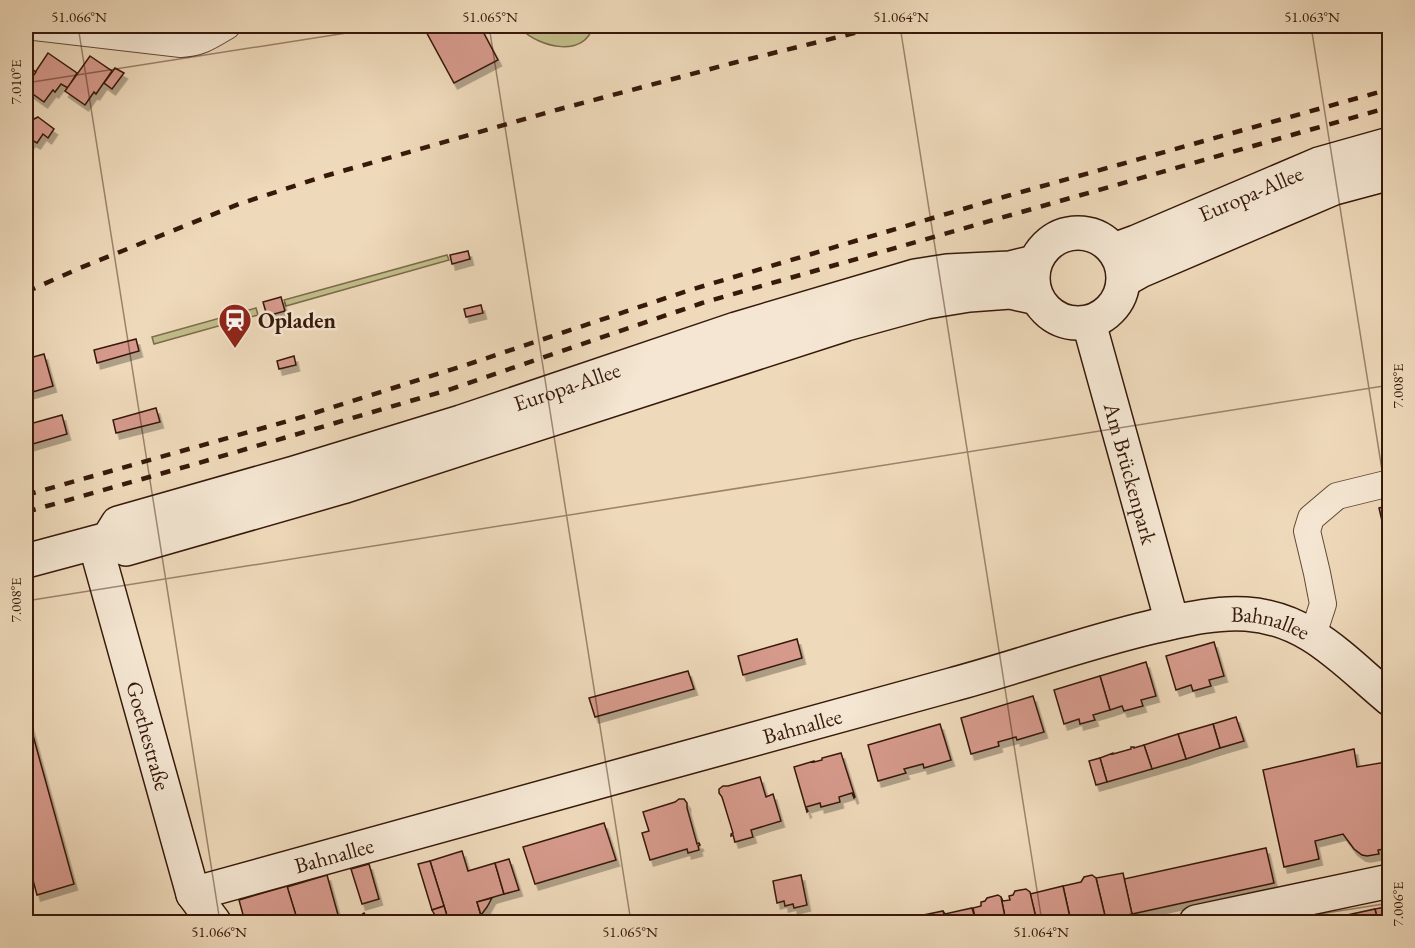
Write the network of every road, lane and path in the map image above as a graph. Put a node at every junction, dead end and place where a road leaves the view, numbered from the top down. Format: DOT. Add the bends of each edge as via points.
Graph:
graph roads {
  1 [pos="26,26"];
  2 [pos="227,26"];
  3 [pos="1389,144"];
  4 [pos="1389,172"];
  5 [pos="1035,262"];
  6 [pos="1119,265"];
  7 [pos="1036,298"];
  8 [pos="1089,323"];
  9 [pos="1389,483"];
  10 [pos="101,541"];
  11 [pos="26,561"];
  12 [pos="1172,622"];
  13 [pos="1313,635"];
  14 [pos="1389,699"];
  15 [pos="1389,880"];
  16 [pos="193,894"];
  17 [pos="214,922"];
  18 [pos="1196,922"];
  1 -- 2 [label="street" via="181,44 205,40"];
  3 -- 6 [label="main road, Europa-Allee" via="1319,164 1136,242"];
  4 -- 6 [label="main road, Europa-Allee" via="1334,188 1140,271"];
  5 -- 6 [label="main road" via="1051,241 1076,232 1101,239"];
  5 -- 7 [label="main road" via="1032,275"];
  5 -- 10 [label="main road, Europa-Allee" via="915,276 736,329 461,422 118,523"];
  6 -- 8 [label="main road" via="1121,295 1113,308"];
  7 -- 8 [label="main road" via="1060,320"];
  7 -- 10 [label="main road, Europa-Allee" via="1010,292 926,302 846,324 342,487 126,549"];
  8 -- 12 [label="main road, Am Brückenpark"];
  9 -- 13 [label="street" via="1337,496 1311,518 1307,531 1323,604"];
  10 -- 11 [label="main road, Europa-Allee"];
  10 -- 16 [label="main road, Goethestraße"];
  12 -- 13 [label="main road, Bahnallee" via="1211,614 1248,614 1273,618"];
  12 -- 16 [label="main road, Bahnallee"];
  13 -- 14 [label="main road, Bahnallee"];
  15 -- 18 [label="main road"];
  16 -- 17 [label="main road, Goethestraße"];
}
